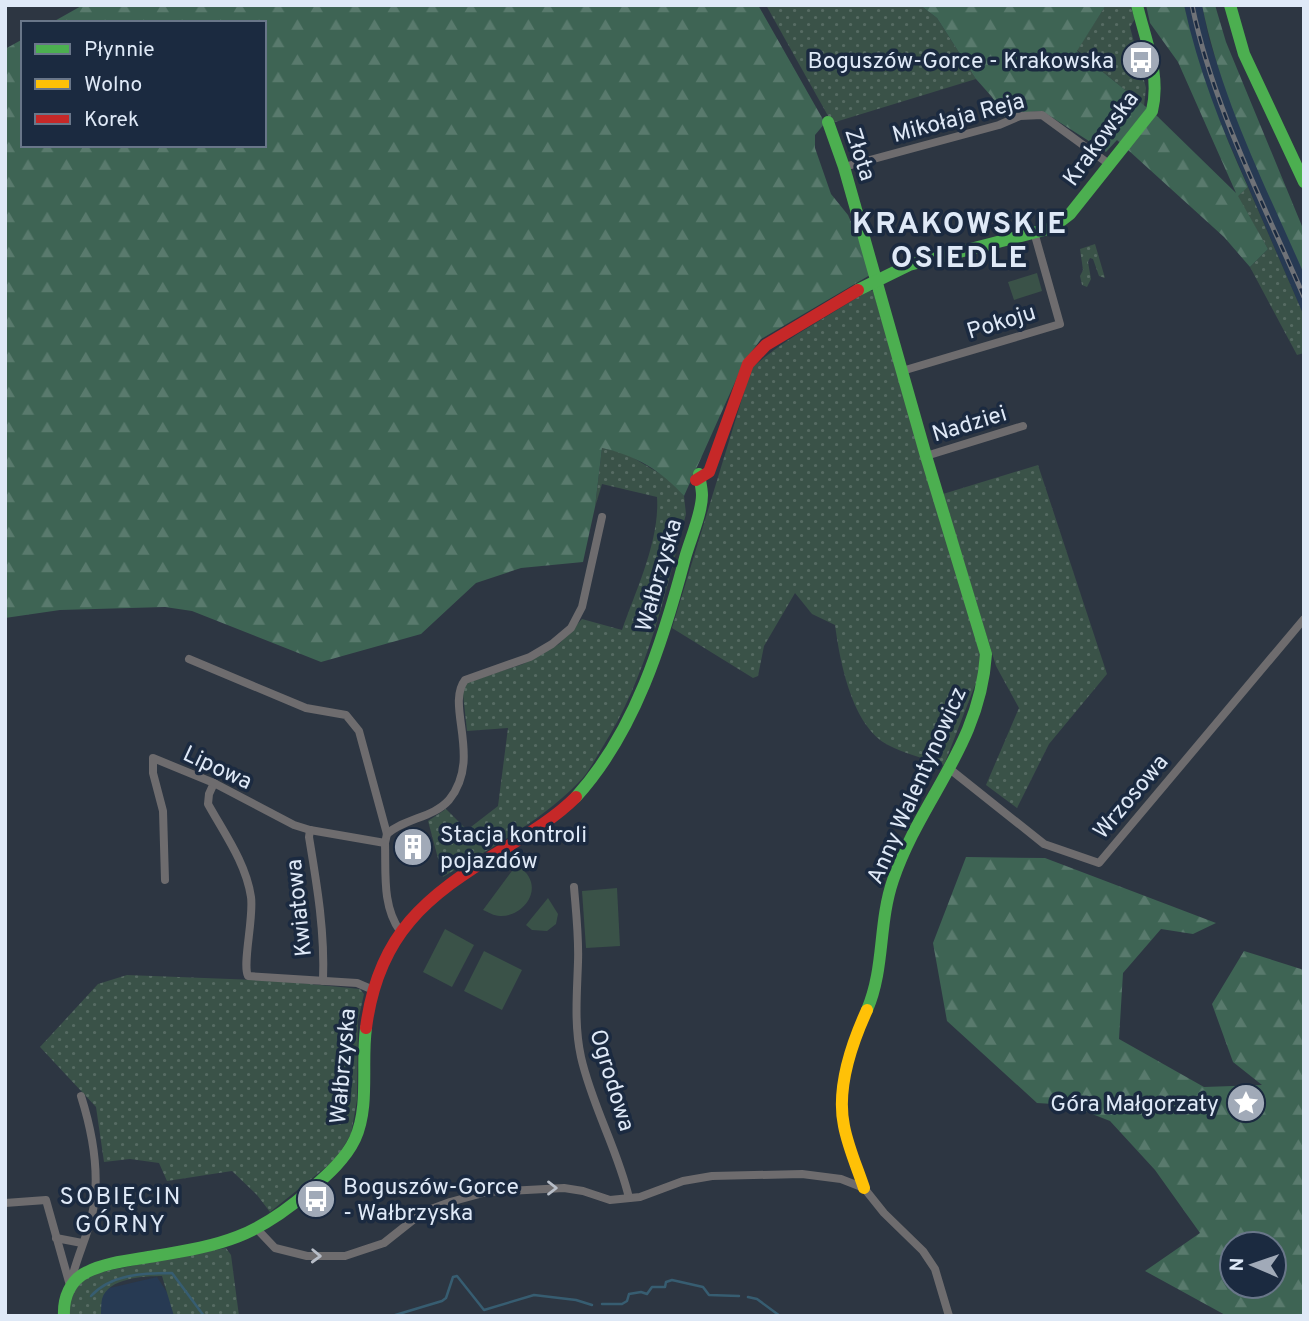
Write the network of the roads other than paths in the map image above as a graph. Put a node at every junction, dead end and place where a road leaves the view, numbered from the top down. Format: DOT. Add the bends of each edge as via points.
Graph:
graph roads {
  1 [pos="1138,5"];
  2 [pos="1230,5"];
  3 [pos="828,122"];
  4 [pos="1111,162"];
  5 [pos="844,167"];
  6 [pos="1304,182"];
  7 [pos="1034,232"];
  8 [pos="877,279"];
  9 [pos="902,371"];
  10 [pos="1023,426"];
  11 [pos="926,456"];
  12 [pos="698,477"];
  13 [pos="602,517"];
  14 [pos="1304,619"];
  15 [pos="189,659"];
  16 [pos="951,769"];
  17 [pos="214,783"];
  18 [pos="310,830"];
  19 [pos="386,839"];
  20 [pos="165,880"];
  21 [pos="574,887"];
  22 [pos="400,932"];
  23 [pos="323,981"];
  24 [pos="371,989"];
  25 [pos="81,1096"];
  26 [pos="856,1164"];
  27 [pos="841,1179"];
  28 [pos="864,1188"];
  29 [pos="629,1198"];
  30 [pos="5,1203"];
  31 [pos="257,1229"];
  32 [pos="56,1238"];
  33 [pos="82,1243"];
  34 [pos="70,1285"];
  35 [pos="64,1316"];
  36 [pos="948,1316"];
  1 -- 4 [label="main road, Krakowska" via="1156,102"];
  2 -- 6 [label="main road" via="1244,54"];
  3 -- 5 [label="main road, Złota"];
  4 -- 5 [label="street, Mikołaja Reja" via="1042,115 1020,116"];
  4 -- 7 [label="main road, Krakowska" via="1070,214 1052,228"];
  5 -- 8 [label="main road, Złota"];
  7 -- 8 [label="main road, Krakowska" via="909,265"];
  7 -- 9 [label="street, Pokoju" via="1060,324"];
  8 -- 9 [label="main road, Anny Walentynowicz"];
  8 -- 12 [label="main road, Krakowska" via="757,354 748,364 709,468"];
  9 -- 11 [label="main road, Anny Walentynowicz"];
  10 -- 11 [label="street, Nadziei"];
  11 -- 16 [label="main road, Anny Walentynowicz" via="986,654 982,691"];
  12 -- 22 [label="main road, Wałbrzyska" via="700,503 647,681 610,751 566,807 439,890"];
  13 -- 19 [label="street" via="582,607 571,628 530,657 465,680 458,694 465,745 456,788 439,808 394,828"];
  14 -- 16 [label="street, Wrzosowa" via="1099,863 1044,845"];
  15 -- 19 [label="street" via="306,708 346,715 359,731"];
  16 -- 26 [label="main road, Anny Walentynowicz" via="890,886 878,978 853,1043 842,1099 842,1119"];
  17 -- 18 [label="street, Lipowa" via="275,817"];
  17 -- 20 [label="street, Lipowa" via="153,758 163,811"];
  17 -- 23 [label="street" via="208,804 244,871 251,897 245,971 248,976"];
  18 -- 19 [label="street, Lipowa"];
  18 -- 23 [label="street, Kwiatowa" via="321,906"];
  19 -- 22 [label="street" via="388,906"];
  21 -- 29 [label="street, Ogrodowa" via="576,1027 581,1058"];
  22 -- 24 [label="main road, Wałbrzyska"];
  23 -- 24 [label="street" via="357,983"];
  24 -- 31 [label="main road, Wałbrzyska" via="363,1041 362,1111 352,1149 306,1193"];
  25 -- 33 [label="street" via="92,1130 95,1166 92,1215"];
  26 -- 27 [label="street" via="851,1175"];
  26 -- 28 [label="main road, Anny Walentynowicz"];
  27 -- 28 [label="street"];
  27 -- 29 [label="street" via="802,1174 712,1176"];
  28 -- 36 [label="street" via="935,1269"];
  31 -- 29 [label="street, one-way" via="275,1248 307,1256 345,1256 384,1243 423,1212 487,1192 564,1188 610,1200"];
  30 -- 32 [label="street" via="46,1200"];
  31 -- 34 [label="main road, Wałbrzyska" via="226,1241 103,1266"];
  32 -- 33 [label="street"];
  32 -- 34 [label="street"];
  33 -- 34 [label="street"];
  34 -- 35 [label="main road"];
}
